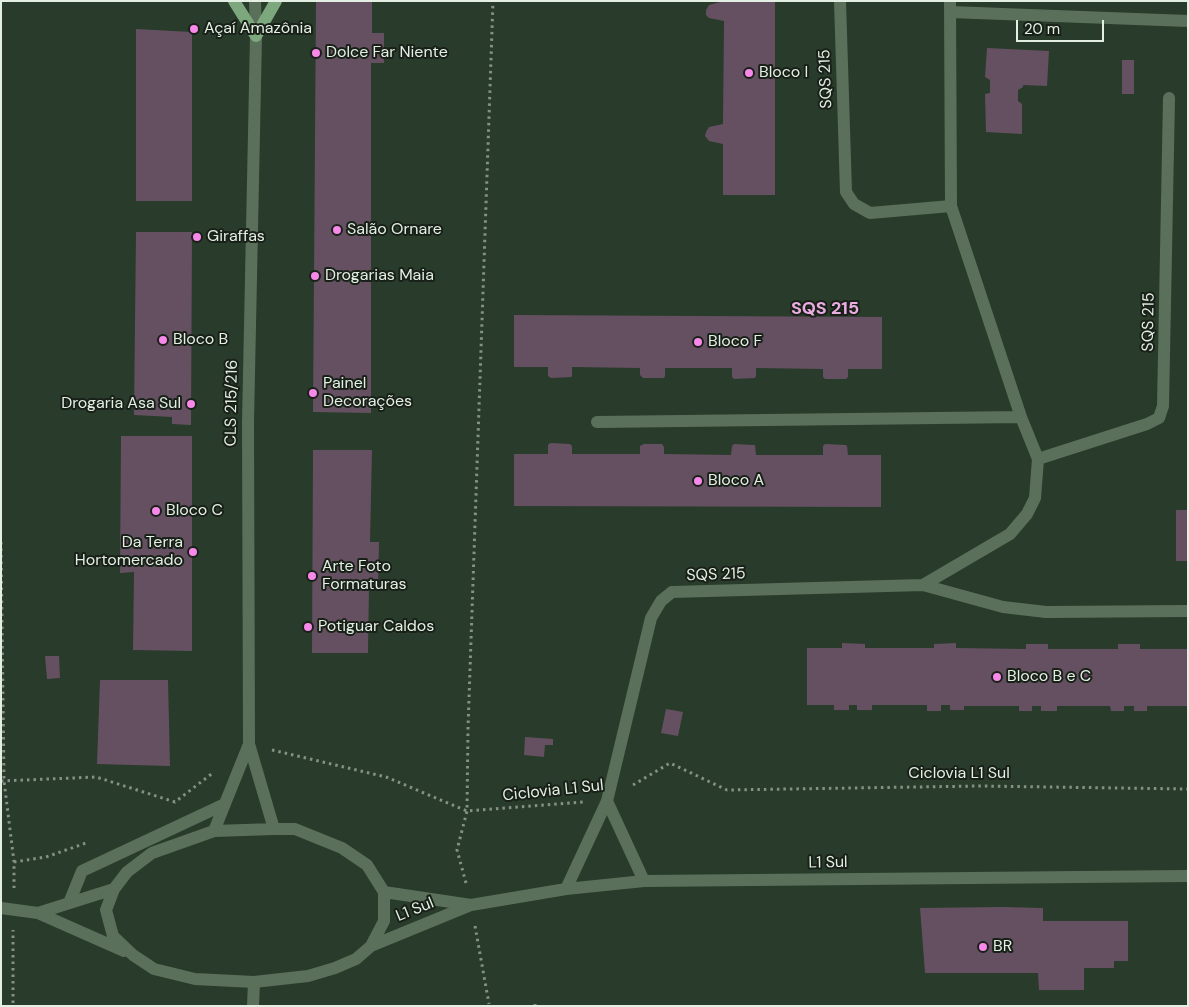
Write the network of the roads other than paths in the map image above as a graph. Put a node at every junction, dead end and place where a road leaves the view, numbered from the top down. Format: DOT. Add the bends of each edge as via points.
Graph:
graph roads {
  1 [pos="234,1"];
  2 [pos="255,1"];
  3 [pos="276,1"];
  4 [pos="840,1"];
  5 [pos="950,7"];
  6 [pos="1188,20"];
  7 [pos="256,36"];
  8 [pos="1169,98"];
  9 [pos="951,206"];
  10 [pos="1021,417"];
  11 [pos="597,422"];
  12 [pos="1038,459"];
  13 [pos="923,585"];
  14 [pos="1188,612"];
  15 [pos="249,744"];
  16 [pos="607,801"];
  17 [pos="225,804"];
  18 [pos="274,829"];
  19 [pos="214,831"];
  20 [pos="1188,876"];
  21 [pos="644,881"];
  22 [pos="114,889"];
  23 [pos="566,889"];
  24 [pos="384,892"];
  25 [pos="69,903"];
  26 [pos="471,905"];
  27 [pos="1,908"];
  28 [pos="38,912"];
  29 [pos="371,946"];
  30 [pos="133,955"];
  31 [pos="254,982"];
  32 [pos="253,1006"];
  1 -- 7 [label="main road"];
  2 -- 7 [label="street, CLS 215/216"];
  3 -- 7 [label="main road"];
  4 -- 9 [label="street, SQS 215" via="846,192 854,204 870,214"];
  5 -- 6 [label="street, SQS 215"];
  5 -- 9 [label="street, SQS 215"];
  7 -- 15 [label="street, CLS 215/216" via="248,422"];
  8 -- 12 [label="street, SQS 215" via="1163,406 1159,418"];
  9 -- 10 [label="street, SQS 215"];
  10 -- 11 [label="street"];
  10 -- 12 [label="street, SQS 215"];
  12 -- 13 [label="street, SQS 215" via="1035,498 1027,514 1010,534"];
  13 -- 14 [label="street, SQS 215" via="1003,607 1046,612"];
  13 -- 16 [label="street, SQS 215" via="672,592 661,601 651,618"];
  15 -- 17 [label="street, CLS 215/216"];
  15 -- 18 [label="street, CLS 215/216"];
  16 -- 21 [label="street"];
  16 -- 23 [label="street, SQS 215"];
  17 -- 19 [label="street, CLS 215/216"];
  17 -- 25 [label="street" via="82,871"];
  18 -- 19 [label="street"];
  18 -- 24 [label="street" via="295,829 342,848 367,866"];
  19 -- 22 [label="street" via="152,853 127,872"];
  20 -- 21 [label="street, L1 Sul"];
  21 -- 23 [label="street, L1 Sul"];
  22 -- 25 [label="street"];
  22 -- 30 [label="street" via="106,910 113,936"];
  23 -- 26 [label="street, L1 Sul"];
  24 -- 26 [label="street, L1 Sul"];
  24 -- 29 [label="street" via="384,921"];
  25 -- 28 [label="street"];
  26 -- 29 [label="street, L1 Sul"];
  27 -- 28 [label="street"];
  28 -- 30 [label="street"];
  29 -- 31 [label="street" via="335,968 308,976"];
  30 -- 31 [label="street" via="154,968 195,979"];
  31 -- 32 [label="street"];
}
